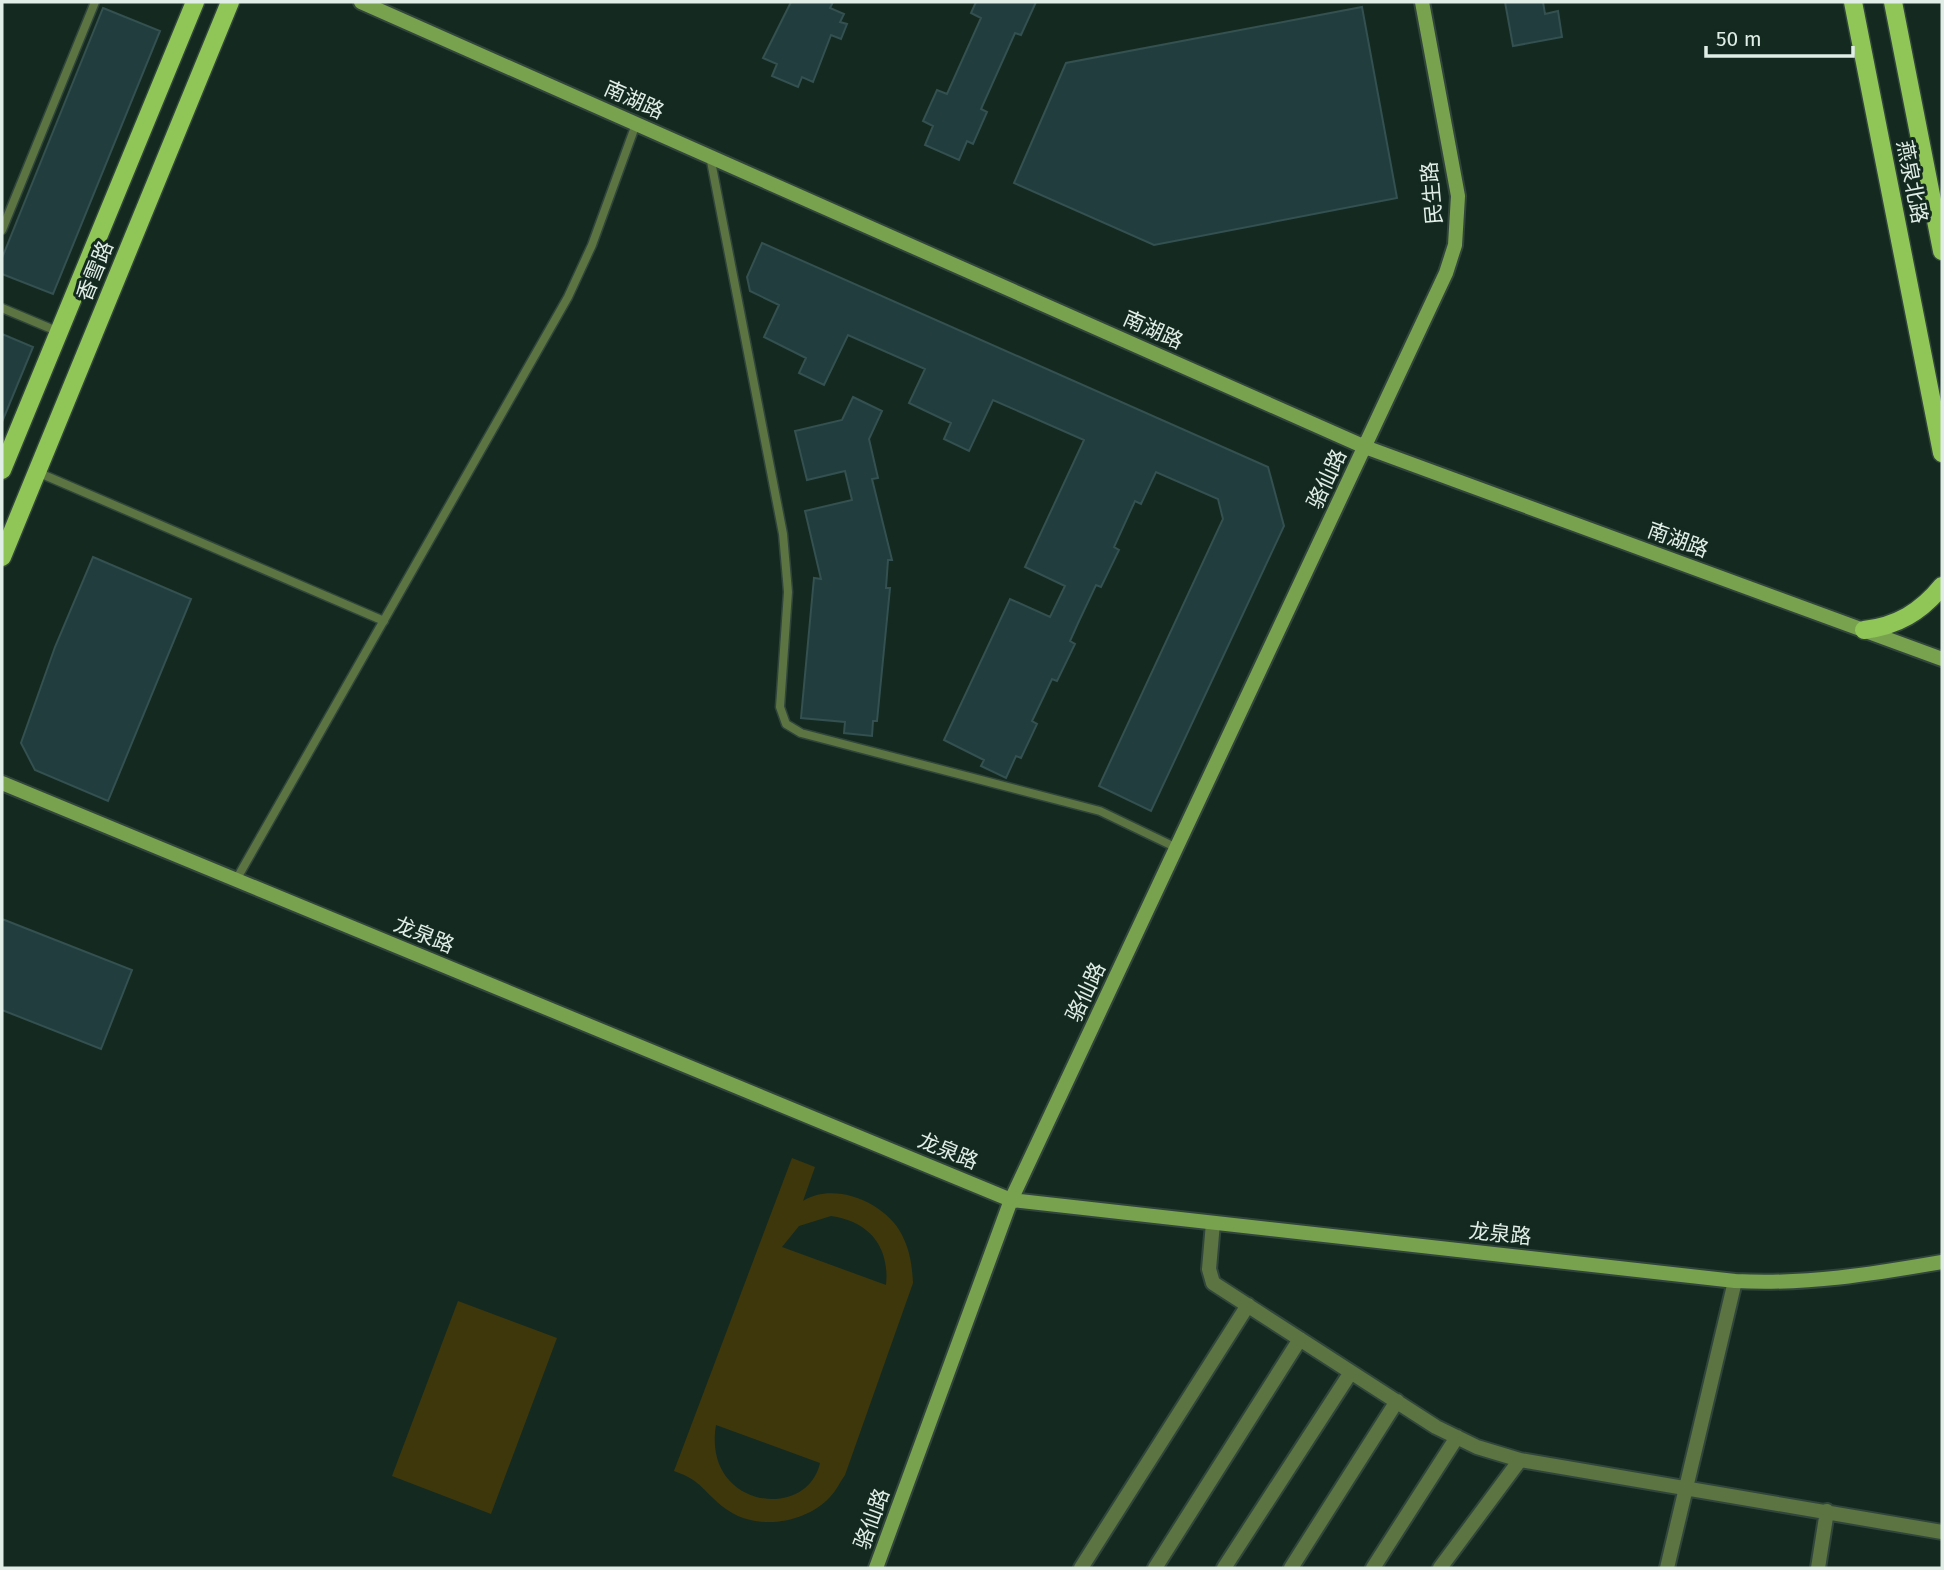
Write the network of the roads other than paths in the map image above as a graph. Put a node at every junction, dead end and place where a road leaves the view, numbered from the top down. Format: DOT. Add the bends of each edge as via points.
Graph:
graph roads {
  1 [pos="95,2"];
  2 [pos="195,2"];
  3 [pos="230,2"];
  4 [pos="361,2"];
  5 [pos="1422,2"];
  6 [pos="1853,2"];
  7 [pos="1893,2"];
  8 [pos="636,124"];
  9 [pos="709,156"];
  10 [pos="2,230"];
  11 [pos="1942,251"];
  12 [pos="2,308"];
  13 [pos="59,332"];
  14 [pos="1365,447"];
  15 [pos="1942,453"];
  16 [pos="2,470"];
  17 [pos="37,472"];
  18 [pos="2,557"];
  19 [pos="1942,586"];
  20 [pos="384,621"];
  21 [pos="1864,631"];
  22 [pos="1942,659"];
  23 [pos="2,783"];
  24 [pos="1177,848"];
  25 [pos="236,880"];
  26 [pos="1012,1200"];
  27 [pos="1213,1223"];
  28 [pos="1942,1262"];
  29 [pos="1735,1282"];
  30 [pos="1248,1305"];
  31 [pos="1300,1339"];
  32 [pos="1351,1372"];
  33 [pos="1397,1401"];
  34 [pos="1457,1437"];
  35 [pos="1520,1460"];
  36 [pos="1686,1487"];
  37 [pos="1827,1511"];
  38 [pos="1942,1532"];
  39 [pos="876,1568"];
  40 [pos="1082,1568"];
  41 [pos="1155,1568"];
  42 [pos="1224,1568"];
  43 [pos="1291,1568"];
  44 [pos="1373,1568"];
  45 [pos="1440,1568"];
  46 [pos="1667,1568"];
  47 [pos="1818,1568"];
  1 -- 10 [label="lane"];
  2 -- 13 [label="main road, 香雪路"];
  3 -- 17 [label="main road, 香雪路"];
  4 -- 8 [label="main road, 南湖路"];
  5 -- 14 [label="main road, 民生路" via="1459,219 1446,273"];
  6 -- 15 [label="main road, 燕泉北路"];
  7 -- 11 [label="main road, 燕泉北路"];
  8 -- 9 [label="main road, 南湖路"];
  8 -- 20 [label="lane" via="582,271"];
  9 -- 14 [label="main road, 南湖路"];
  9 -- 24 [label="lane" via="783,534 787,617 780,707 786,724 802,733 1100,811"];
  12 -- 13 [label="lane"];
  13 -- 16 [label="main road, 香雪路"];
  14 -- 21 [label="main road, 南湖路"];
  14 -- 24 [label="main road, 骆仙路"];
  17 -- 18 [label="main road, 香雪路"];
  17 -- 20 [label="lane"];
  19 -- 21 [label="main road" via="1908,617"];
  20 -- 25 [label="lane"];
  21 -- 22 [label="main road, 南湖路"];
  23 -- 25 [label="main road, 龙泉路"];
  24 -- 26 [label="main road, 骆仙路"];
  25 -- 26 [label="main road, 龙泉路"];
  26 -- 27 [label="main road, 龙泉路"];
  26 -- 39 [label="main road, 骆仙路"];
  27 -- 29 [label="main road, 龙泉路"];
  27 -- 30 [label="street" via="1211,1279"];
  28 -- 29 [label="main road, 龙泉路" via="1827,1280"];
  29 -- 36 [label="street"];
  30 -- 31 [label="street"];
  30 -- 40 [label="street"];
  31 -- 32 [label="street"];
  31 -- 41 [label="street"];
  32 -- 33 [label="street"];
  32 -- 42 [label="street"];
  33 -- 34 [label="street"];
  33 -- 43 [label="street"];
  34 -- 35 [label="street"];
  34 -- 44 [label="street"];
  35 -- 36 [label="street"];
  35 -- 45 [label="street"];
  36 -- 37 [label="street"];
  36 -- 46 [label="street"];
  37 -- 38 [label="street"];
  37 -- 47 [label="street"];
}
